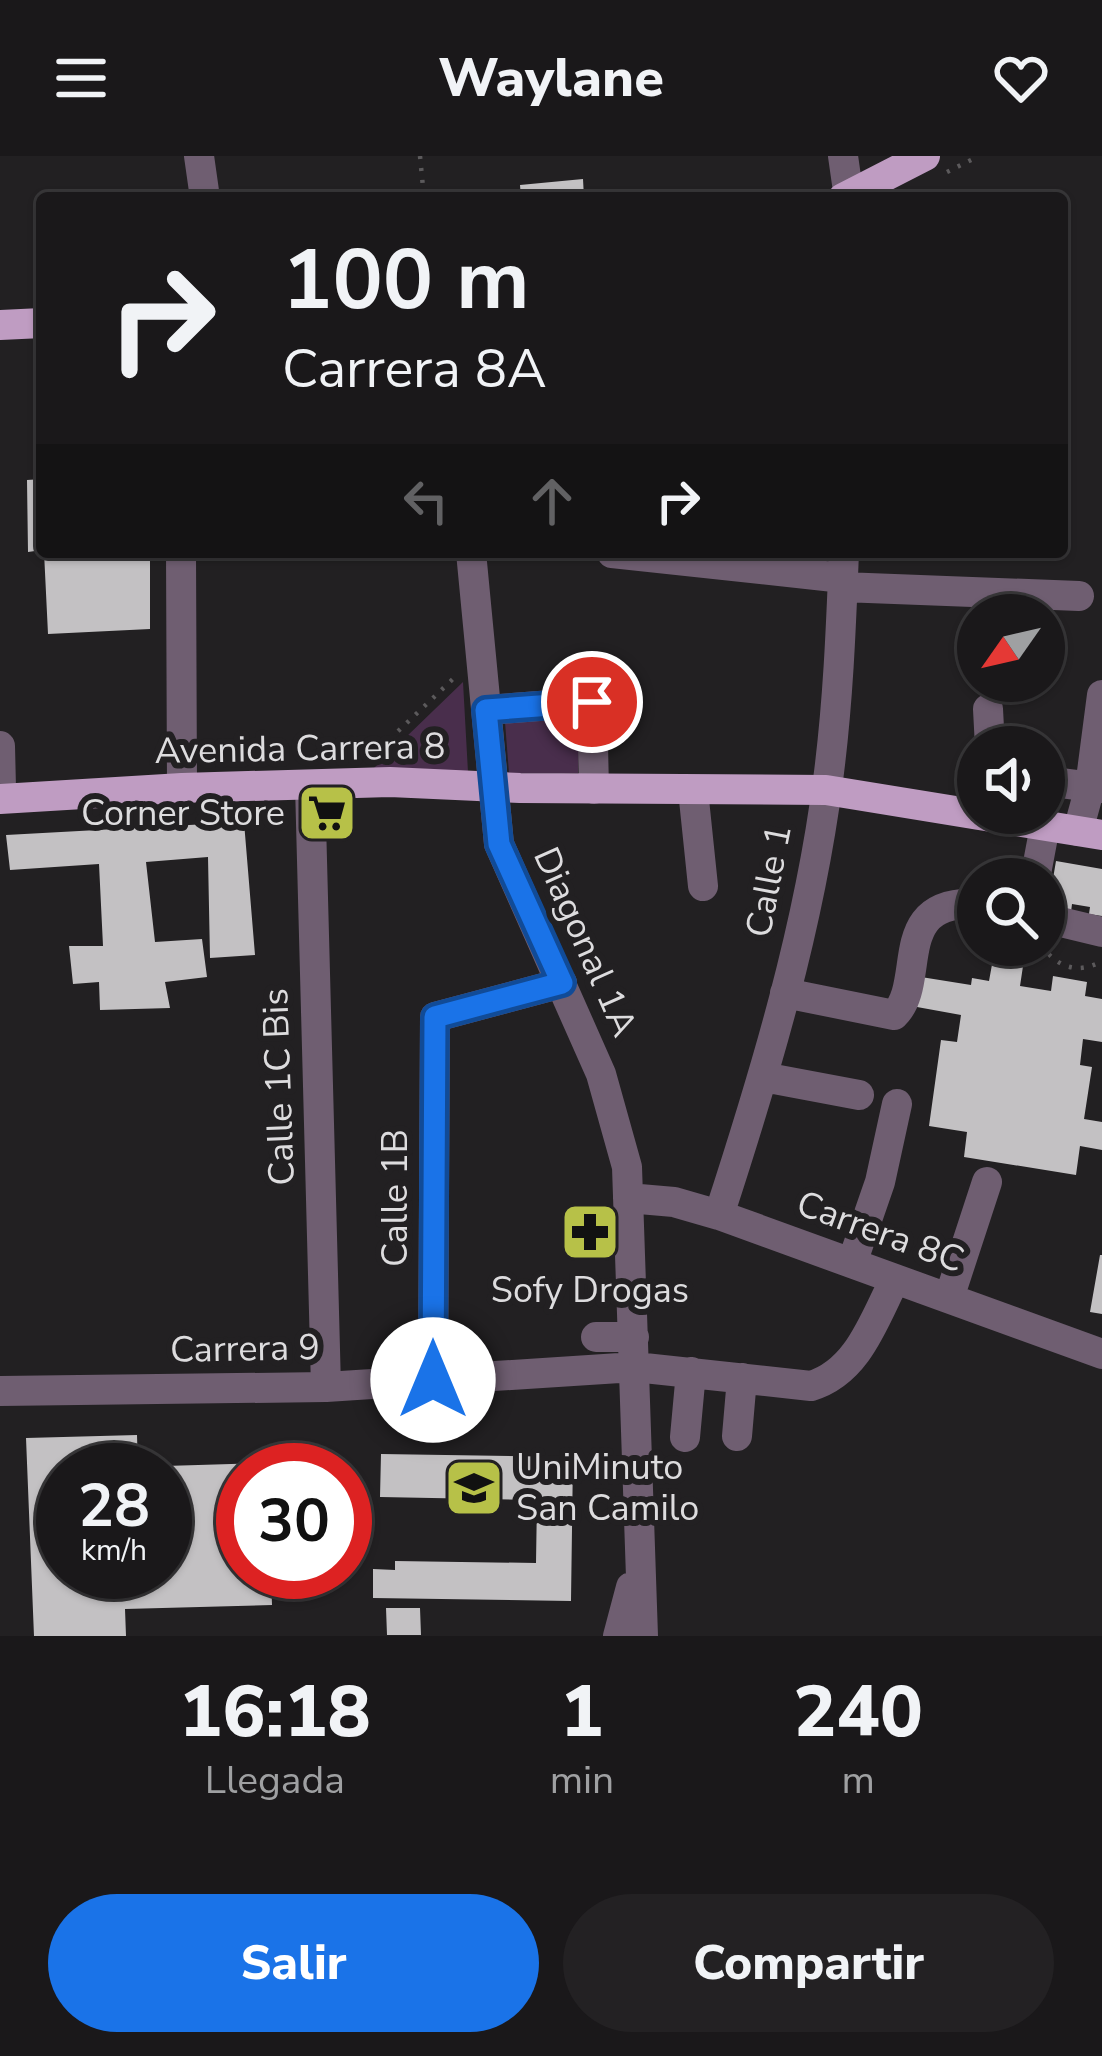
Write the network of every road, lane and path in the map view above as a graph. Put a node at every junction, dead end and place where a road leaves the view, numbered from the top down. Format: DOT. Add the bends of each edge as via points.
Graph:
graph roads {
  1 [pos="199,156"];
  2 [pos="420,156"];
  3 [pos="843,156"];
  4 [pos="926,156"];
  5 [pos="204,192"];
  6 [pos="423,192"];
  7 [pos="847,192"];
  8 [pos="857,192"];
  9 [pos="181,558"];
  10 [pos="472,558"];
  11 [pos="673,558"];
  12 [pos="843,572"];
  13 [pos="1079,596"];
  14 [pos="481,652"];
  15 [pos="1102,695"];
  16 [pos="988,709"];
  17 [pos="486,710"];
  18 [pos="989,726"];
  19 [pos="0,746"];
  20 [pos="369,759"];
  21 [pos="310,784"];
  22 [pos="1065,784"];
  23 [pos="493,787"];
  24 [pos="182,788"];
  25 [pos="594,788"];
  26 [pos="1096,788"];
  27 [pos="693,790"];
  28 [pos="826,790"];
  29 [pos="4,794"];
  30 [pos="957,809"];
  31 [pos="1090,833"];
  32 [pos="703,886"];
  33 [pos="957,906"];
  34 [pos="1065,923"];
  35 [pos="1102,932"];
  36 [pos="1102,962"];
  37 [pos="1065,965"];
  38 [pos="1072,968"];
  39 [pos="1070,979"];
  40 [pos="562,983"];
  41 [pos="785,993"];
  42 [pos="763,1077"];
  43 [pos="860,1094"];
  44 [pos="897,1104"];
  45 [pos="987,1182"];
  46 [pos="628,1198"];
  47 [pos="719,1215"];
  48 [pos="852,1263"];
  49 [pos="895,1279"];
  50 [pos="949,1298"];
  51 [pos="596,1337"];
  52 [pos="634,1352"];
  53 [pos="1102,1354"];
  54 [pos="692,1372"];
  55 [pos="742,1378"];
  56 [pos="433,1380"];
  57 [pos="326,1387"];
  58 [pos="0,1391"];
  59 [pos="737,1436"];
  60 [pos="685,1437"];
  61 [pos="640,1546"];
  62 [pos="619,1636"];
  63 [pos="643,1636"];
  1 -- 5 [label="street"];
  2 -- 6 [label="path"];
  3 -- 7 [label="street"];
  4 -- 8 [label="main road"];
  9 -- 24 [label="street"];
  10 -- 14 [label="street, Diagonal 1A"];
  11 -- 12 [label="street"];
  12 -- 13 [label="street"];
  12 -- 28 [label="street, Calle 1"];
  14 -- 17 [label="street, Diagonal 1A"];
  14 -- 20 [label="path"];
  15 -- 26 [label="street"];
  16 -- 18 [label="street"];
  17 -- 23 [label="street, Diagonal 1A"];
  17 -- 25 [label="street" via="592,702"];
  19 -- 29 [label="street"];
  21 -- 23 [label="main road, Avenida Carrera 8"];
  21 -- 24 [label="main road, Avenida Carrera 8"];
  21 -- 57 [label="street, Calle 1C Bis"];
  22 -- 26 [label="street"];
  23 -- 25 [label="main road, Avenida Carrera 8"];
  23 -- 40 [label="street, Diagonal 1A" via="499,844"];
  24 -- 29 [label="main road, Avenida Carrera 8"];
  25 -- 27 [label="main road, Avenida Carrera 8"];
  26 -- 31 [label="street"];
  27 -- 28 [label="main road, Avenida Carrera 8"];
  27 -- 32 [label="street"];
  28 -- 30 [label="main road, Avenida Carrera 8"];
  28 -- 41 [label="street, Calle 1"];
  33 -- 41 [label="street" via="920,932 894,1015"];
  34 -- 35 [label="street"];
  36 -- 38 [label="path"];
  37 -- 38 [label="path"];
  38 -- 39 [label="path"];
  40 -- 46 [label="street, Diagonal 1A" via="613,1108"];
  40 -- 56 [label="street, Calle 1B" via="435,1017"];
  41 -- 42 [label="street, Calle 1"];
  42 -- 43 [label="street"];
  42 -- 47 [label="street, Calle 1"];
  44 -- 48 [label="street"];
  45 -- 50 [label="street"];
  46 -- 47 [label="street, Carrera 8C"];
  46 -- 52 [label="street"];
  47 -- 48 [label="street, Carrera 8C"];
  48 -- 49 [label="street, Carrera 8C"];
  49 -- 50 [label="street, Carrera 8C"];
  49 -- 55 [label="street" via="835,1379 811,1386"];
  50 -- 53 [label="street, Carrera 8C"];
  51 -- 52 [label="street"];
  52 -- 54 [label="street"];
  52 -- 56 [label="street, Carrera 9"];
  52 -- 61 [label="street"];
  54 -- 55 [label="street"];
  54 -- 60 [label="street"];
  55 -- 59 [label="street"];
  56 -- 57 [label="street, Carrera 9"];
  57 -- 58 [label="street, Carrera 9"];
  61 -- 62 [label="street"];
  61 -- 63 [label="street"];
}
